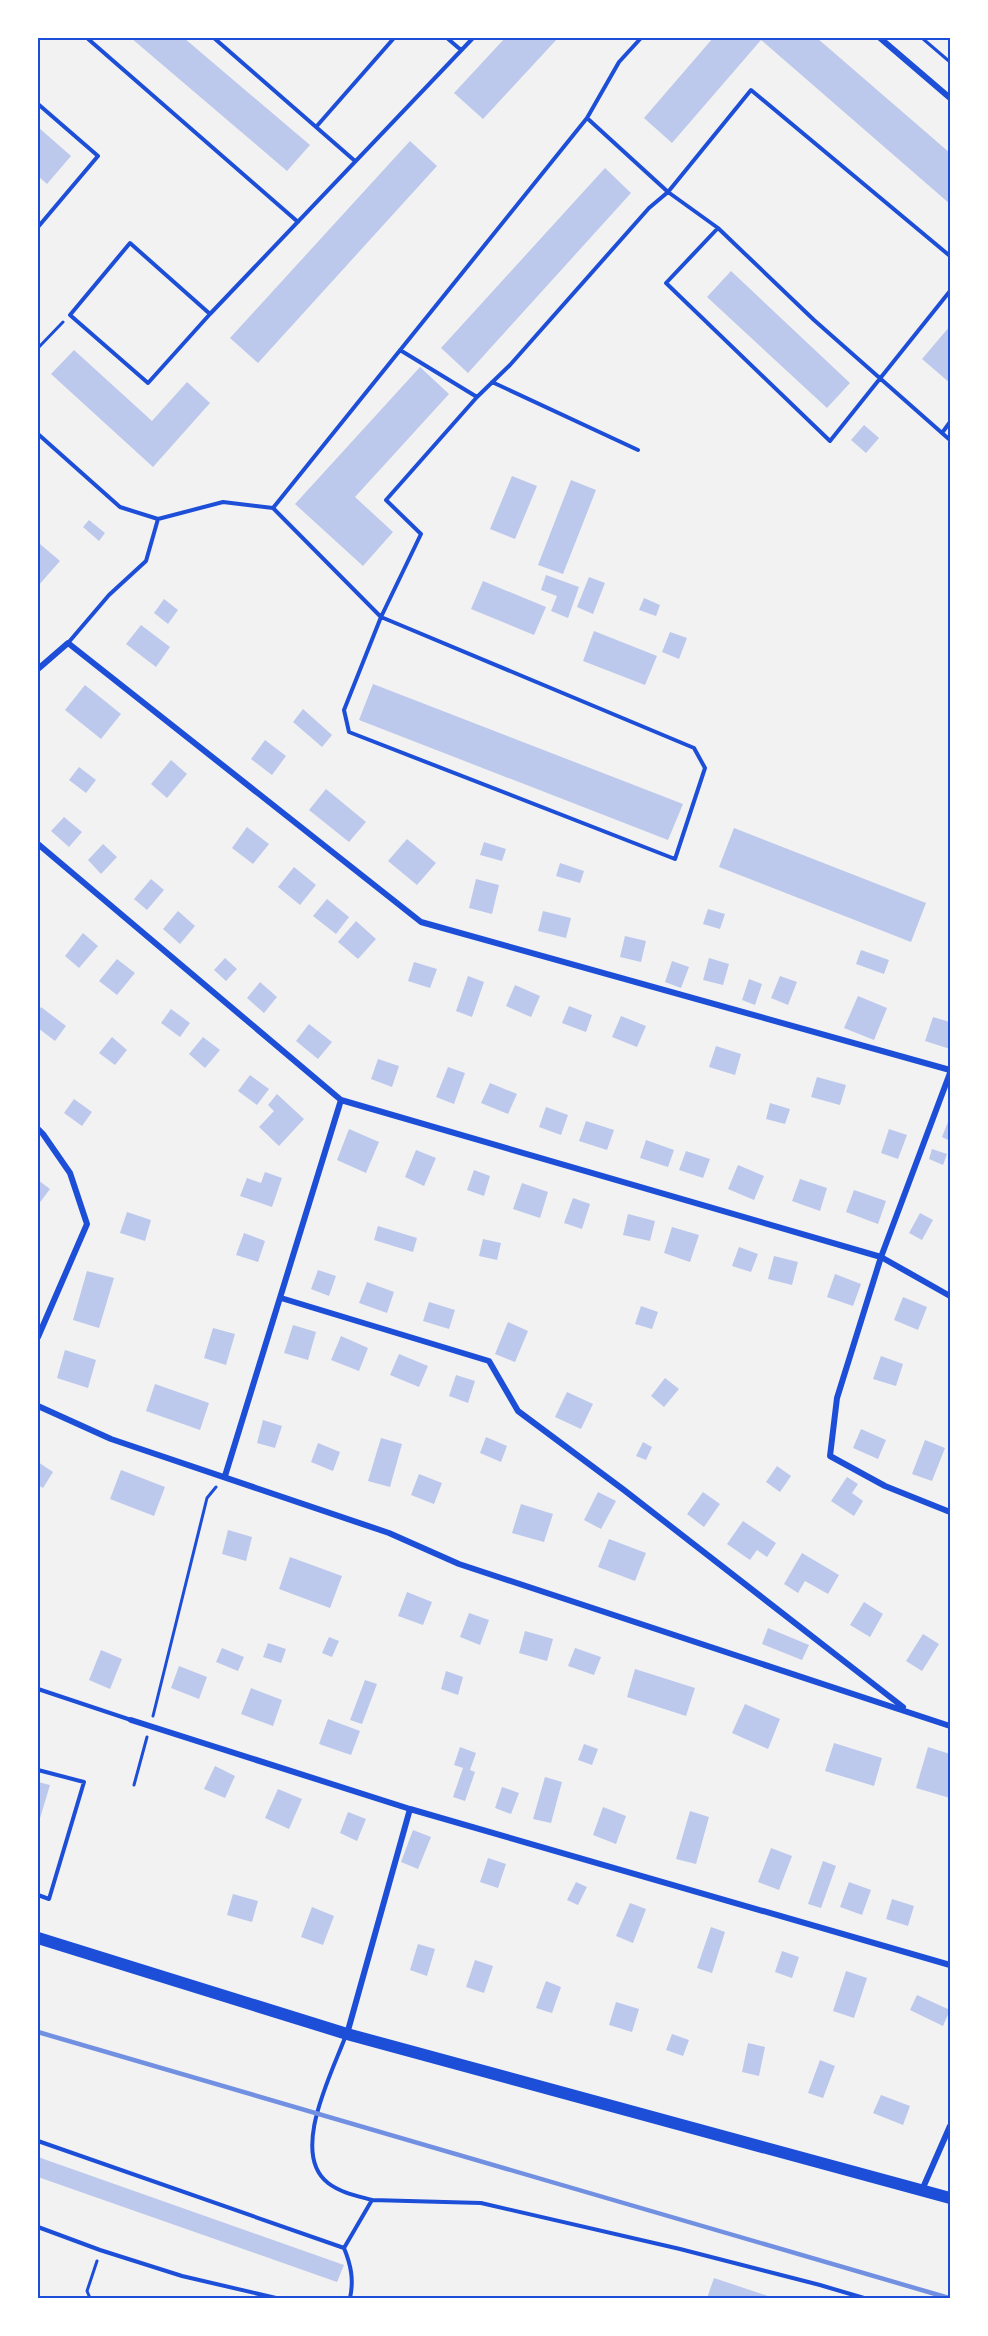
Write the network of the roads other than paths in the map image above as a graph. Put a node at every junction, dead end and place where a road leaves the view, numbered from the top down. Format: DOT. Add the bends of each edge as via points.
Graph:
graph roads {
  1 [pos="87,38"];
  2 [pos="214,38"];
  3 [pos="394,38"];
  4 [pos="447,38"];
  5 [pos="473,38"];
  6 [pos="641,38"];
  7 [pos="880,38"];
  8 [pos="461,50"];
  9 [pos="951,98"];
  10 [pos="38,104"];
  11 [pos="587,118"];
  12 [pos="316,127"];
  13 [pos="355,161"];
  14 [pos="668,192"];
  15 [pos="298,222"];
  16 [pos="38,227"];
  17 [pos="718,228"];
  18 [pos="951,256"];
  19 [pos="951,291"];
  20 [pos="210,314"];
  21 [pos="400,350"];
  22 [pos="881,379"];
  23 [pos="492,382"];
  24 [pos="477,398"];
  25 [pos="951,422"];
  26 [pos="942,433"];
  27 [pos="38,434"];
  28 [pos="951,440"];
  29 [pos="638,450"];
  30 [pos="273,508"];
  31 [pos="158,519"];
  32 [pos="381,617"];
  33 [pos="68,643"];
  34 [pos="38,669"];
  35 [pos="38,844"];
  36 [pos="951,1072"];
  37 [pos="341,1100"];
  38 [pos="38,1129"];
  39 [pos="881,1257"];
  40 [pos="951,1296"];
  41 [pos="281,1298"];
  42 [pos="38,1337"];
  43 [pos="38,1406"];
  44 [pos="225,1476"];
  45 [pos="951,1512"];
  46 [pos="38,1689"];
  47 [pos="908,1711"];
  48 [pos="131,1719"];
  49 [pos="951,1726"];
  50 [pos="38,1770"];
  51 [pos="410,1809"];
  52 [pos="38,1895"];
  53 [pos="38,1938"];
  54 [pos="951,1965"];
  55 [pos="347,2034"];
  56 [pos="951,2126"];
  57 [pos="38,2141"];
  58 [pos="922,2190"];
  59 [pos="951,2198"];
  60 [pos="372,2200"];
  61 [pos="38,2227"];
  62 [pos="344,2248"];
  63 [pos="276,2298"];
  64 [pos="350,2298"];
  65 [pos="864,2298"];
  1 -- 15 [label="lane"];
  2 -- 12 [label="lane"];
  3 -- 12 [label="lane"];
  4 -- 8 [label="lane"];
  5 -- 8 [label="lane"];
  6 -- 11 [label="lane" via="619,62"];
  7 -- 9 [label="street"];
  8 -- 13 [label="lane"];
  10 -- 16 [label="lane" via="98,156"];
  11 -- 14 [label="lane"];
  11 -- 21 [label="lane"];
  12 -- 13 [label="lane"];
  13 -- 15 [label="lane"];
  14 -- 17 [label="lane"];
  14 -- 18 [label="lane" via="751,90"];
  14 -- 23 [label="lane" via="649,208"];
  15 -- 20 [label="lane"];
  17 -- 22 [label="lane"];
  17 -- 22 [label="lane" via="666,283 830,441"];
  19 -- 22 [label="lane"];
  20 -- 20 [label="lane" via="148,383 70,315 130,243"];
  21 -- 24 [label="lane"];
  21 -- 30 [label="lane"];
  22 -- 26 [label="lane"];
  23 -- 24 [label="lane"];
  23 -- 29 [label="lane"];
  24 -- 32 [label="lane" via="386,500 421,534"];
  25 -- 26 [label="lane"];
  26 -- 28 [label="lane"];
  27 -- 31 [label="lane" via="120,507"];
  30 -- 31 [label="lane" via="223,502"];
  30 -- 32 [label="lane"];
  31 -- 33 [label="lane" via="146,561 109,595"];
  32 -- 32 [label="lane" via="344,710 349,732 675,859 705,768 694,748"];
  33 -- 34 [label="street"];
  33 -- 36 [label="street" via="421,922"];
  35 -- 37 [label="street"];
  36 -- 39 [label="street"];
  37 -- 39 [label="street"];
  37 -- 41 [label="street"];
  38 -- 42 [label="street" via="70,1173 87,1224"];
  39 -- 40 [label="street"];
  39 -- 45 [label="street" via="837,1398 830,1456 885,1486"];
  41 -- 44 [label="street"];
  41 -- 47 [label="street" via="489,1361 518,1411"];
  43 -- 44 [label="street" via="111,1439"];
  44 -- 47 [label="street" via="390,1533 459,1564"];
  46 -- 48 [label="lane"];
  47 -- 49 [label="street"];
  48 -- 51 [label="street"];
  50 -- 52 [label="lane" via="84,1782 49,1899"];
  51 -- 54 [label="street"];
  51 -- 55 [label="street"];
  53 -- 55 [label="main road"];
  55 -- 58 [label="main road"];
  55 -- 60 [label="lane" via="317,2114 312,2157 328,2183"];
  56 -- 58 [label="street"];
  57 -- 62 [label="lane"];
  58 -- 59 [label="main road"];
  60 -- 62 [label="lane"];
  60 -- 65 [label="lane" via="481,2203 680,2249"];
  61 -- 63 [label="lane" via="182,2276"];
  62 -- 64 [label="lane" via="351,2267"];
}
